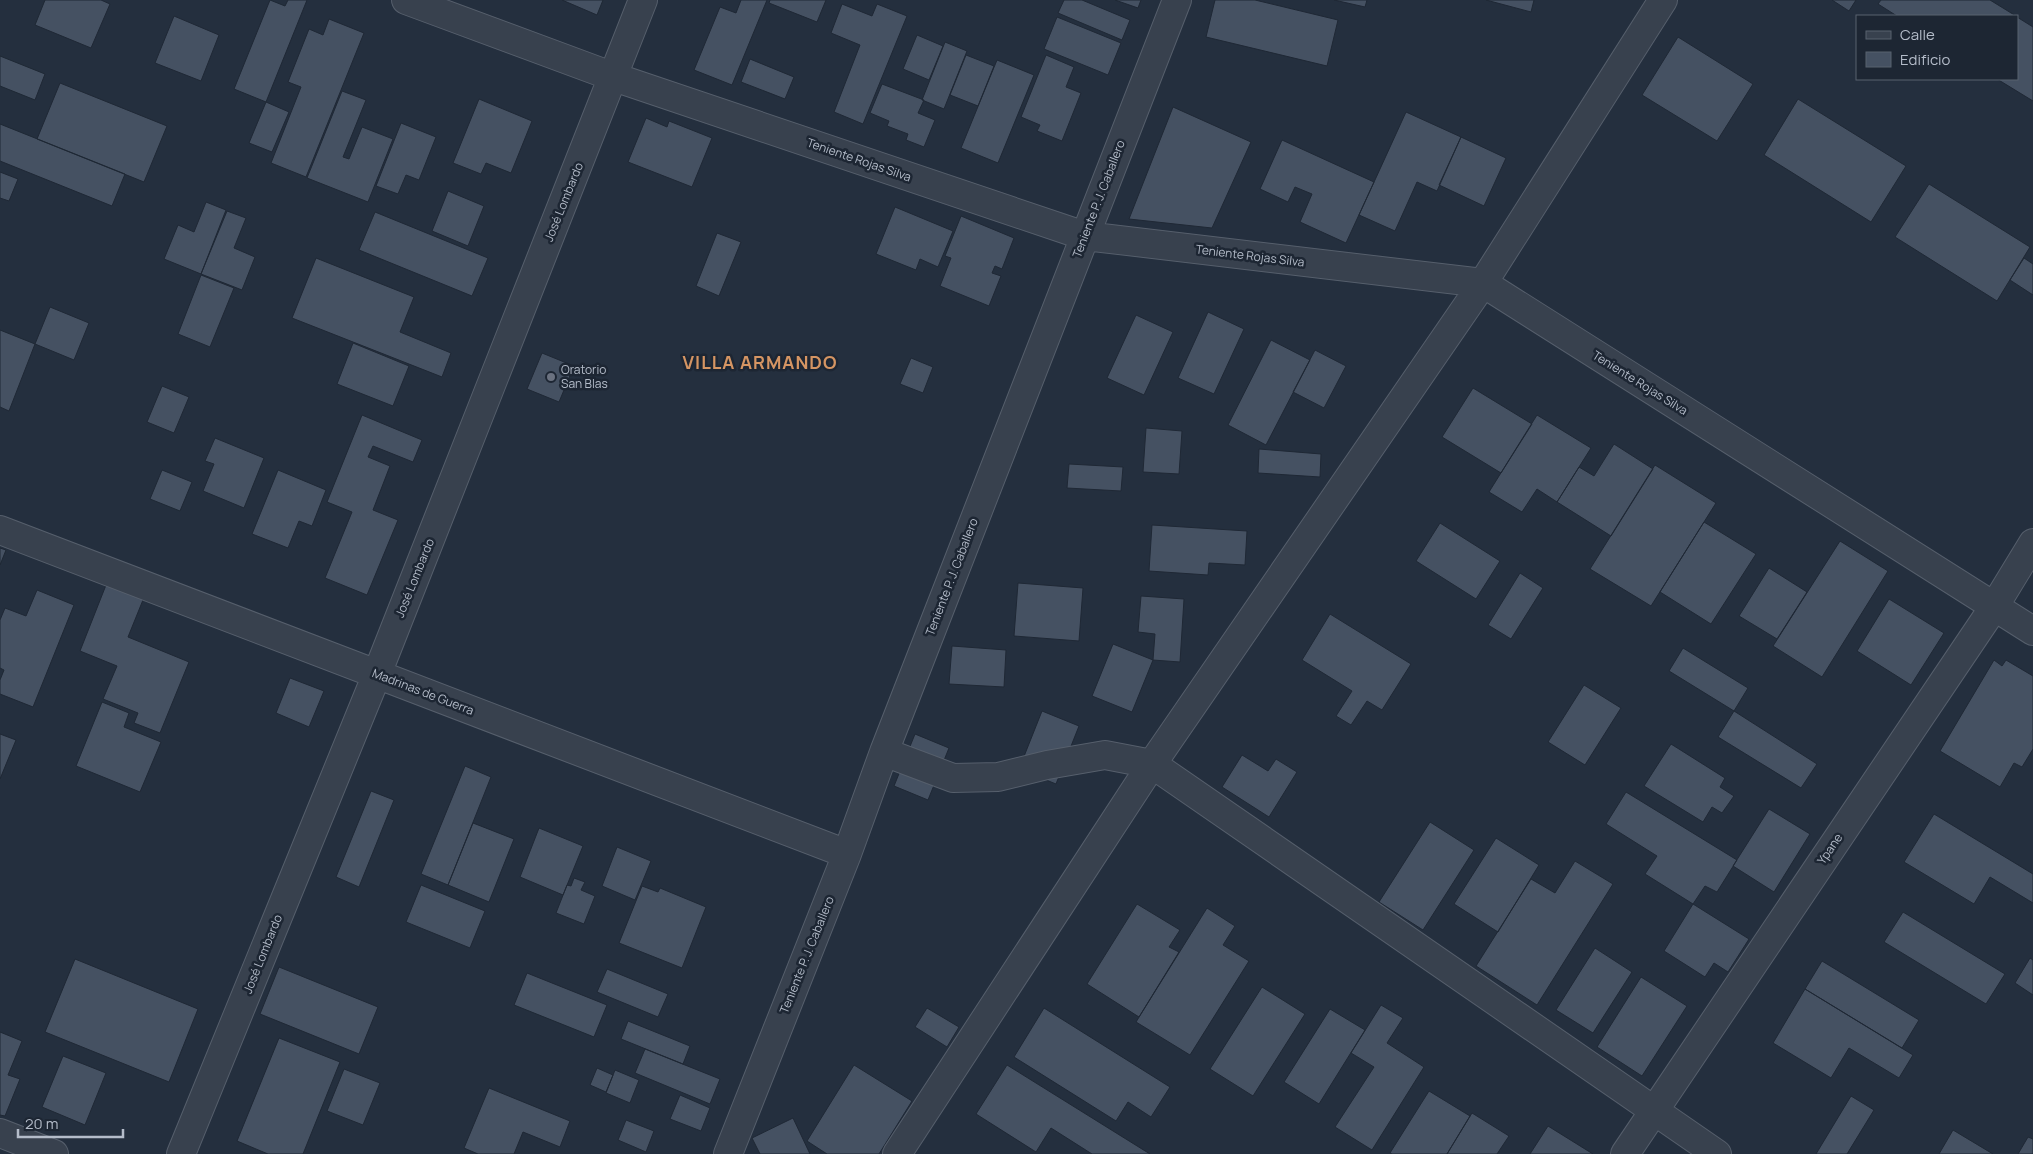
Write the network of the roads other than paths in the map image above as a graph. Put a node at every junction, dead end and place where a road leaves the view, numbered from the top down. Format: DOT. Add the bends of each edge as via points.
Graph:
graph roads {
  1 [pos="406,0"];
  2 [pos="643,0"];
  3 [pos="1177,0"];
  4 [pos="1663,0"];
  5 [pos="614,77"];
  6 [pos="1085,236"];
  7 [pos="1482,283"];
  8 [pos="0,530"];
  9 [pos="2033,543"];
  10 [pos="1994,607"];
  11 [pos="2033,630"];
  12 [pos="377,674"];
  13 [pos="884,752"];
  14 [pos="1152,764"];
  15 [pos="847,854"];
  16 [pos="1654,1110"];
  17 [pos="0,1133"];
  18 [pos="54,1154"];
  19 [pos="181,1154"];
  20 [pos="728,1154"];
  21 [pos="896,1154"];
  22 [pos="1625,1154"];
  23 [pos="1717,1154"];
  1 -- 5 [label="street, Teniente Rojas Silva"];
  2 -- 5 [label="street, José Lombardo"];
  3 -- 6 [label="street, Teniente P. J. Caballero"];
  4 -- 7 [label="street"];
  5 -- 6 [label="street, Teniente Rojas Silva"];
  5 -- 12 [label="street, José Lombardo"];
  6 -- 7 [label="street, Teniente Rojas Silva"];
  6 -- 13 [label="street, Teniente P. J. Caballero"];
  7 -- 10 [label="street, Teniente Rojas Silva"];
  7 -- 14 [label="street"];
  8 -- 12 [label="street, Madrinas de Guerra"];
  9 -- 10 [label="street, Ypane"];
  10 -- 11 [label="street, Teniente Rojas Silva"];
  10 -- 16 [label="street, Ypane"];
  12 -- 15 [label="street, Madrinas de Guerra"];
  12 -- 19 [label="street, José Lombardo"];
  13 -- 14 [label="street" via="953,778 998,777 1106,755"];
  13 -- 15 [label="street, Teniente P. J. Caballero"];
  14 -- 16 [label="street"];
  14 -- 21 [label="street"];
  15 -- 20 [label="street, Teniente P. J. Caballero"];
  16 -- 22 [label="street, Ypane"];
  16 -- 23 [label="street"];
  17 -- 18 [label="street"];
}
